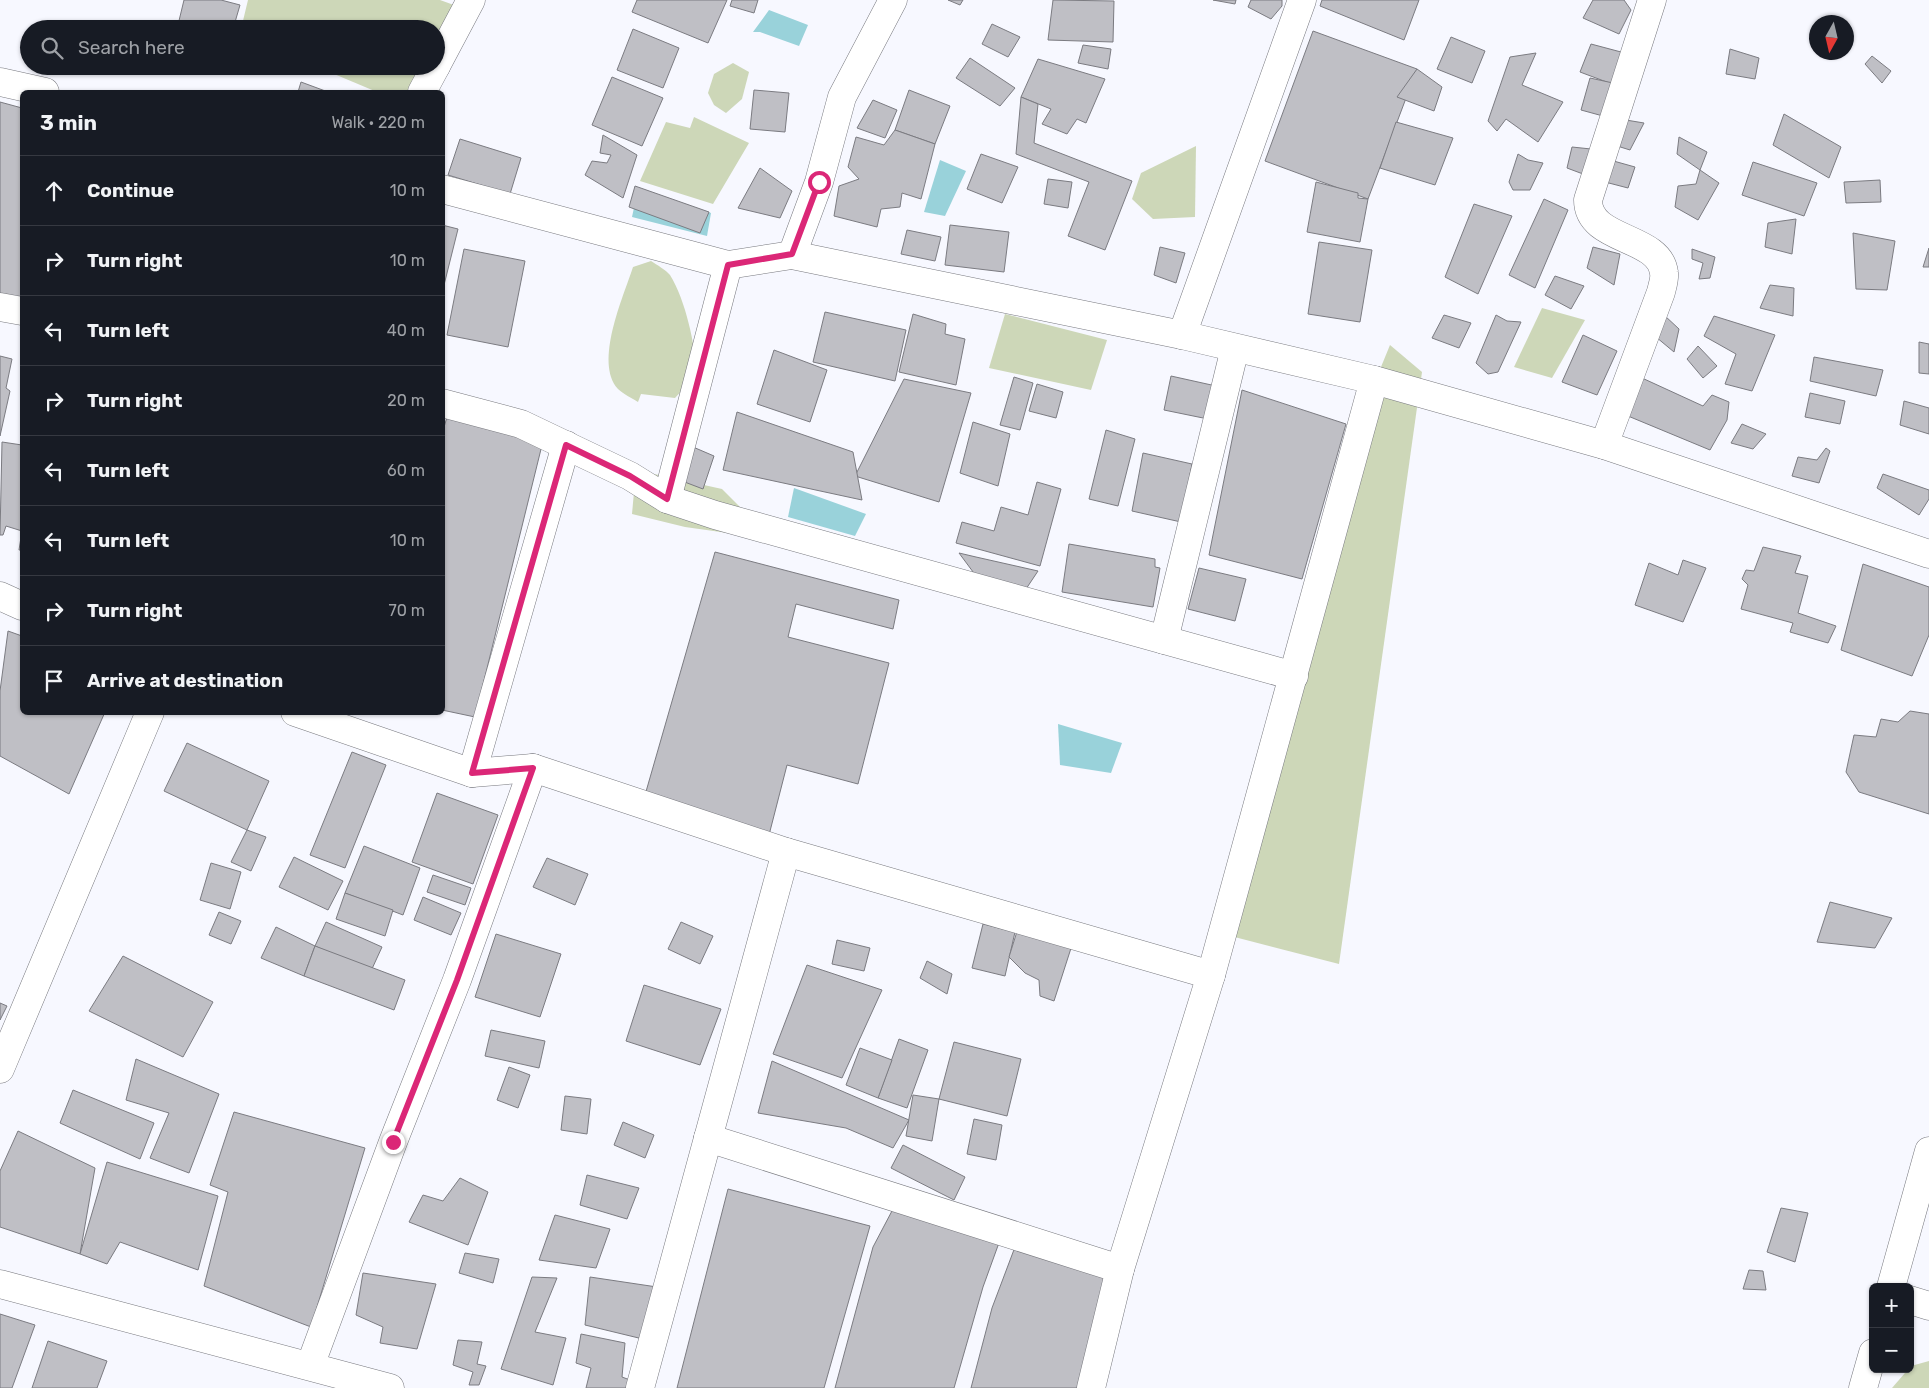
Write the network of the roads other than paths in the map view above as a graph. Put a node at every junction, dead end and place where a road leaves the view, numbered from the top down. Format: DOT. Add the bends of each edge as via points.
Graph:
graph roads {
  1 [pos="471,0"];
  2 [pos="893,0"];
  3 [pos="1302,0"];
  4 [pos="1652,0"];
  5 [pos="445,49"];
  6 [pos="431,75"];
  7 [pos="0,82"];
  8 [pos="36,90"];
  9 [pos="423,90"];
  10 [pos="445,189"];
  11 [pos="792,254"];
  12 [pos="728,265"];
  13 [pos="0,307"];
  14 [pos="20,311"];
  15 [pos="1182,335"];
  16 [pos="1235,348"];
  17 [pos="1374,380"];
  18 [pos="445,404"];
  19 [pos="566,445"];
  20 [pos="1604,445"];
  21 [pos="667,499"];
  22 [pos="1929,554"];
  23 [pos="0,596"];
  24 [pos="20,605"];
  25 [pos="1164,640"];
  26 [pos="1294,676"];
  27 [pos="149,715"];
  28 [pos="304,715"];
  29 [pos="533,768"];
  30 [pos="472,773"];
  31 [pos="786,852"];
  32 [pos="1211,975"];
  33 [pos="0,1070"];
  34 [pos="708,1138"];
  35 [pos="1929,1151"];
  36 [pos="1120,1269"];
  37 [pos="1892,1283"];
  38 [pos="0,1284"];
  39 [pos="1914,1301"];
  40 [pos="1929,1306"];
  41 [pos="310,1366"];
  42 [pos="1869,1367"];
  43 [pos="390,1388"];
  44 [pos="640,1388"];
  45 [pos="1091,1388"];
  46 [pos="1863,1388"];
  1 -- 5 [label="street"];
  2 -- 11 [label="street" via="842,97 819,182"];
  3 -- 15 [label="street"];
  4 -- 20 [label="street" via="1611,123 1588,209 1598,224 1655,254 1665,274"];
  6 -- 9 [label="street"];
  7 -- 8 [label="street"];
  10 -- 12 [label="street"];
  11 -- 12 [label="street"];
  11 -- 15 [label="street"];
  12 -- 21 [label="street"];
  13 -- 14 [label="street"];
  15 -- 16 [label="street"];
  16 -- 17 [label="street"];
  16 -- 25 [label="street"];
  17 -- 20 [label="street"];
  17 -- 26 [label="street"];
  18 -- 19 [label="street" via="521,424"];
  19 -- 21 [label="street" via="630,476"];
  19 -- 30 [label="street"];
  20 -- 22 [label="street"];
  21 -- 25 [label="street" via="884,564"];
  23 -- 24 [label="street"];
  25 -- 26 [label="street"];
  26 -- 32 [label="street"];
  27 -- 33 [label="street"];
  28 -- 30 [label="street"];
  29 -- 30 [label="street"];
  29 -- 31 [label="street"];
  29 -- 41 [label="street" via="457,980"];
  31 -- 32 [label="street"];
  31 -- 34 [label="street"];
  32 -- 36 [label="street"];
  34 -- 36 [label="street"];
  34 -- 44 [label="street"];
  35 -- 37 [label="street"];
  36 -- 45 [label="street"];
  38 -- 41 [label="street"];
  39 -- 40 [label="street"];
  41 -- 43 [label="street"];
  42 -- 46 [label="street"];
}
